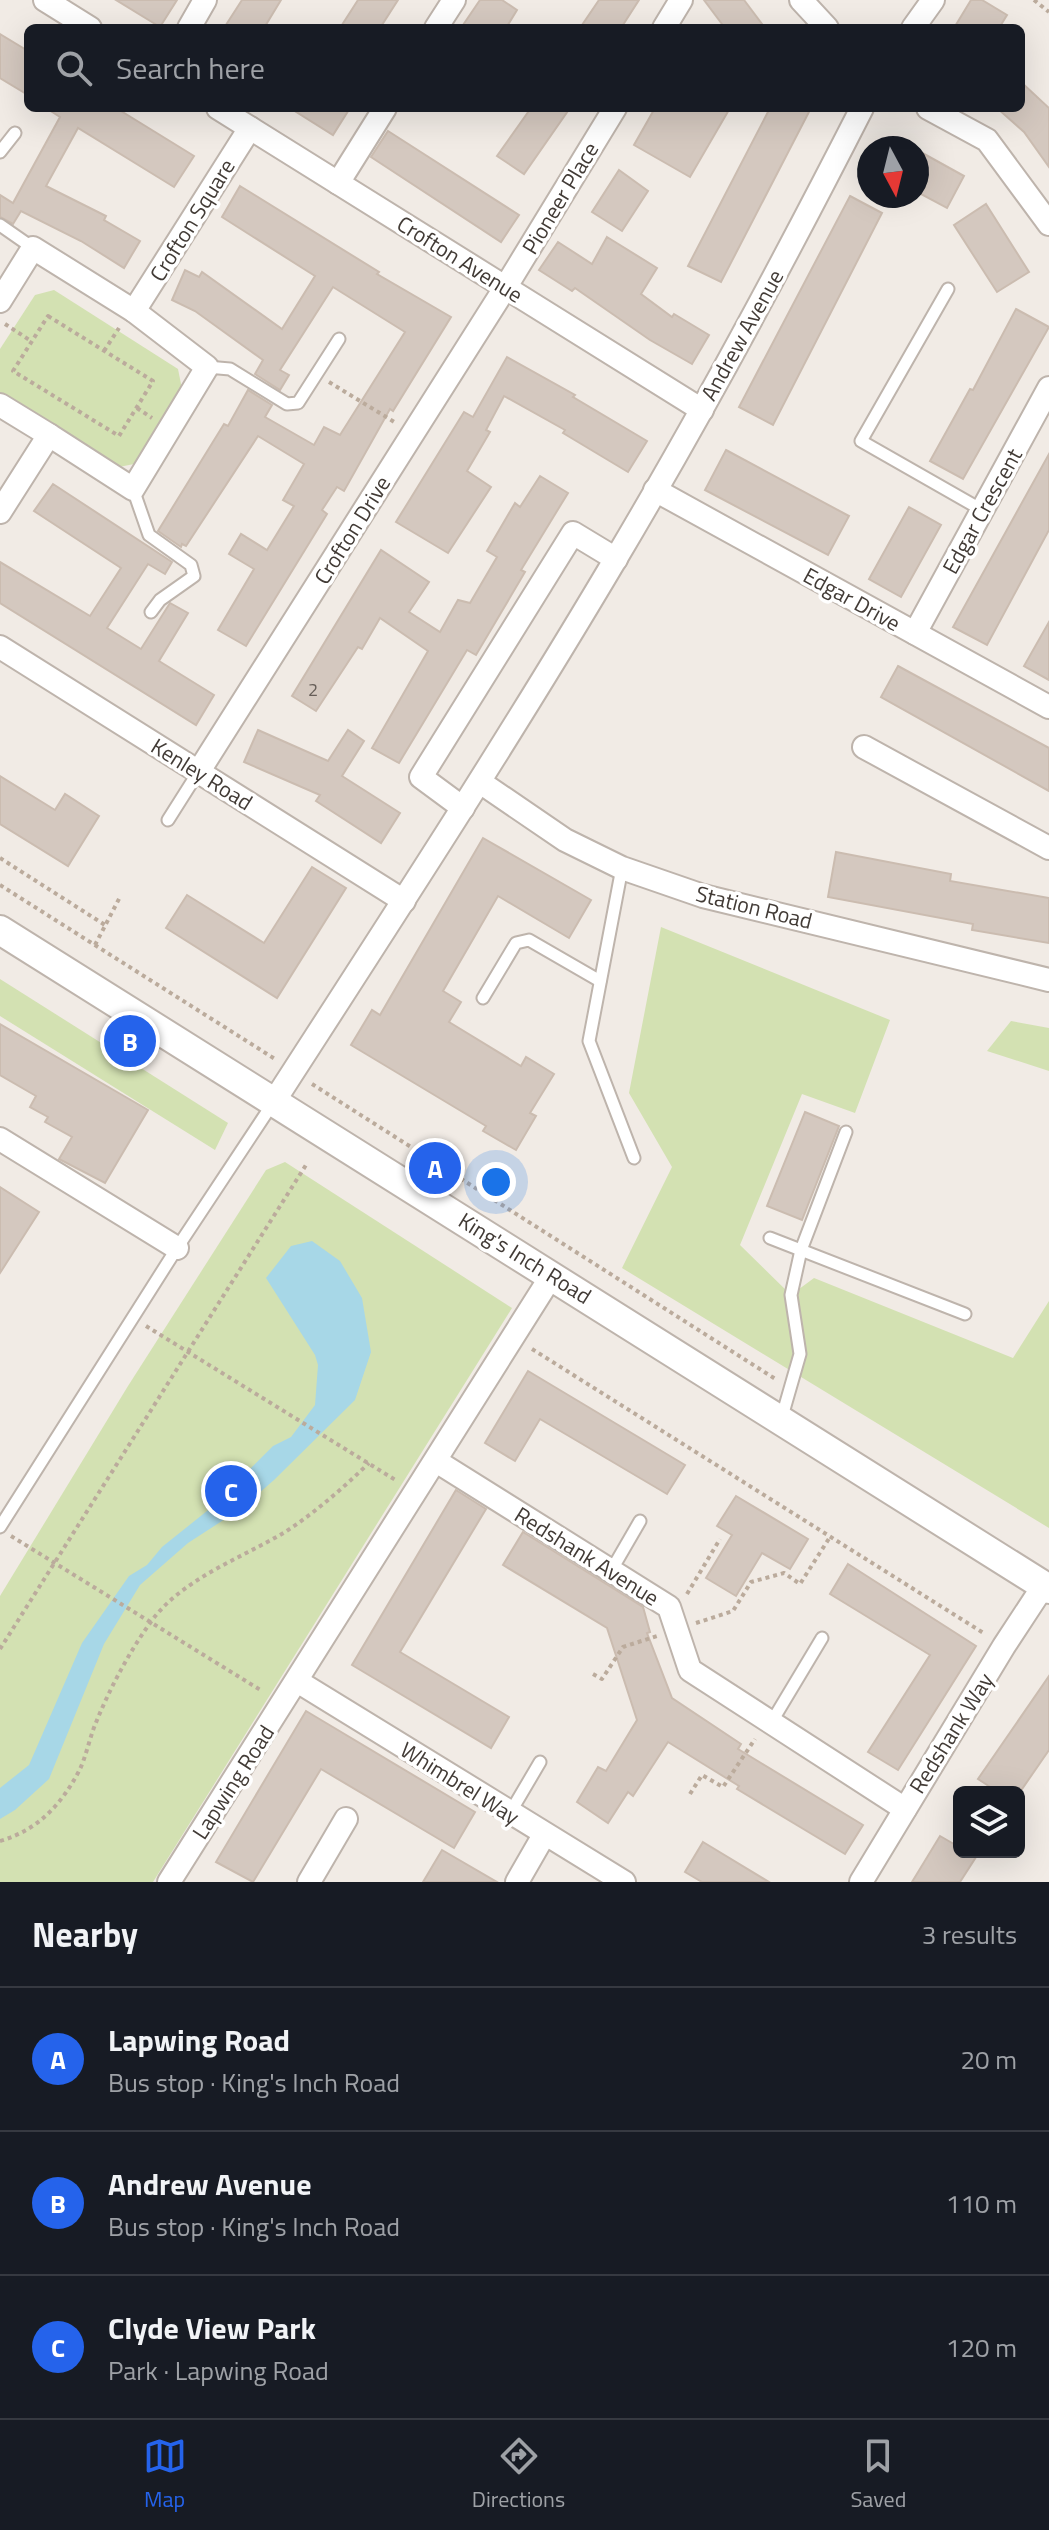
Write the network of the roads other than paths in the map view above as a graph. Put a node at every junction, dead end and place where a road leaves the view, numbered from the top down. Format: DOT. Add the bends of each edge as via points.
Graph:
graph roads {
  1 [pos="45,0"];
  2 [pos="205,0"];
  3 [pos="454,0"];
  4 [pos="681,0"];
  5 [pos="801,0"];
  6 [pos="933,0"];
  7 [pos="84,24"];
  8 [pos="191,24"];
  9 [pos="439,24"];
  10 [pos="666,24"];
  11 [pos="823,24"];
  12 [pos="916,24"];
  13 [pos="224,112"];
  14 [pos="382,112"];
  15 [pos="613,112"];
  16 [pos="860,112"];
  17 [pos="935,112"];
  18 [pos="250,128"];
  19 [pos="15,133"];
  20 [pos="0,152"];
  21 [pos="338,183"];
  22 [pos="1049,224"];
  23 [pos="0,225"];
  24 [pos="33,248"];
  25 [pos="505,288"];
  26 [pos="948,289"];
  27 [pos="0,301"];
  28 [pos="134,311"];
  29 [pos="339,339"];
  30 [pos="207,367"];
  31 [pos="1049,388"];
  32 [pos="0,405"];
  33 [pos="702,410"];
  34 [pos="49,435"];
  35 [pos="133,489"];
  36 [pos="655,490"];
  37 [pos="982,510"];
  38 [pos="0,512"];
  39 [pos="616,559"];
  40 [pos="151,612"];
  41 [pos="915,633"];
  42 [pos="0,647"];
  43 [pos="1049,707"];
  44 [pos="864,747"];
  45 [pos="199,771"];
  46 [pos="480,782"];
  47 [pos="463,808"];
  48 [pos="168,820"];
  49 [pos="1049,848"];
  50 [pos="622,868"];
  51 [pos="404,901"];
  52 [pos="0,930"];
  53 [pos="1049,980"];
  54 [pos="600,981"];
  55 [pos="483,998"];
  56 [pos="273,1103"];
  57 [pos="846,1132"];
  58 [pos="0,1139"];
  59 [pos="634,1158"];
  60 [pos="770,1238"];
  61 [pos="177,1248"];
  62 [pos="801,1250"];
  63 [pos="552,1275"];
  64 [pos="965,1314"];
  65 [pos="781,1420"];
  66 [pos="436,1461"];
  67 [pos="640,1521"];
  68 [pos="0,1527"];
  69 [pos="611,1571"];
  70 [pos="1047,1587"];
  71 [pos="822,1638"];
  72 [pos="297,1681"];
  73 [pos="769,1721"];
  74 [pos="540,1762"];
  75 [pos="905,1809"];
  76 [pos="510,1814"];
  77 [pos="346,1819"];
  78 [pos="544,1835"];
  79 [pos="169,1882"];
  80 [pos="309,1882"];
  81 [pos="517,1882"];
  82 [pos="624,1882"];
  83 [pos="861,1882"];
  1 -- 7 [label="street"];
  2 -- 8 [label="street"];
  3 -- 9 [label="street"];
  4 -- 10 [label="street"];
  5 -- 11 [label="street"];
  6 -- 12 [label="street"];
  13 -- 18 [label="street, Crofton Avenue"];
  14 -- 21 [label="street"];
  15 -- 25 [label="street, Pioneer Place"];
  16 -- 33 [label="street, Andrew Avenue"];
  17 -- 22 [label="street" via="987,140"];
  18 -- 21 [label="street, Crofton Avenue"];
  18 -- 28 [label="street, Crofton Square"];
  19 -- 20 [label="lane"];
  21 -- 25 [label="street, Crofton Avenue"];
  23 -- 24 [label="lane"];
  24 -- 27 [label="street"];
  24 -- 28 [label="street"];
  25 -- 33 [label="street, Crofton Avenue"];
  25 -- 45 [label="street, Crofton Drive"];
  26 -- 37 [label="lane" via="861,441"];
  28 -- 30 [label="street"];
  29 -- 30 [label="lane" via="298,403 287,404 230,369"];
  30 -- 35 [label="street"];
  31 -- 37 [label="street, Edgar Crescent"];
  32 -- 34 [label="street"];
  33 -- 36 [label="street, Andrew Avenue"];
  34 -- 35 [label="street"];
  34 -- 38 [label="street"];
  35 -- 40 [label="lane" via="149,535 191,565 194,576"];
  36 -- 39 [label="street, Andrew Avenue"];
  36 -- 41 [label="street, Edgar Drive"];
  37 -- 41 [label="street, Edgar Crescent"];
  39 -- 46 [label="street, Andrew Avenue"];
  39 -- 47 [label="street" via="573,533 421,777"];
  41 -- 43 [label="street, Edgar Drive"];
  42 -- 45 [label="street, Kenley Road"];
  44 -- 49 [label="street"];
  45 -- 48 [label="lane"];
  45 -- 51 [label="street, Kenley Road"];
  46 -- 47 [label="street, Andrew Avenue"];
  46 -- 50 [label="street, Station Road" via="565,840"];
  47 -- 51 [label="street, Andrew Avenue"];
  50 -- 53 [label="street, Station Road" via="703,896"];
  50 -- 54 [label="lane"];
  51 -- 56 [label="street, Andrew Avenue"];
  52 -- 56 [label="street, King's Inch Road"];
  54 -- 55 [label="lane" via="529,940 516,943"];
  54 -- 59 [label="lane" via="589,1041"];
  56 -- 61 [label="lane"];
  56 -- 63 [label="street, King's Inch Road"];
  57 -- 62 [label="lane"];
  58 -- 61 [label="street"];
  60 -- 62 [label="lane"];
  61 -- 68 [label="lane"];
  62 -- 64 [label="lane"];
  62 -- 65 [label="lane" via="791,1295 800,1354"];
  63 -- 65 [label="street, King's Inch Road"];
  63 -- 66 [label="street, Lapwing Road"];
  65 -- 70 [label="street, King's Inch Road"];
  66 -- 69 [label="street, Redshank Avenue"];
  66 -- 72 [label="street, Lapwing Road"];
  67 -- 69 [label="lane"];
  69 -- 73 [label="street, Redshank Avenue" via="669,1607 690,1670"];
  70 -- 75 [label="street, Redshank Way" via="1004,1646"];
  71 -- 73 [label="lane"];
  72 -- 76 [label="street, Whimbrel Way"];
  72 -- 79 [label="street, Lapwing Road"];
  73 -- 75 [label="street, Redshank Avenue"];
  74 -- 76 [label="lane"];
  75 -- 83 [label="street, Redshank Way"];
  76 -- 78 [label="street, Whimbrel Way"];
  77 -- 80 [label="street"];
  78 -- 81 [label="street"];
  78 -- 82 [label="street, Whimbrel Way"];
}
